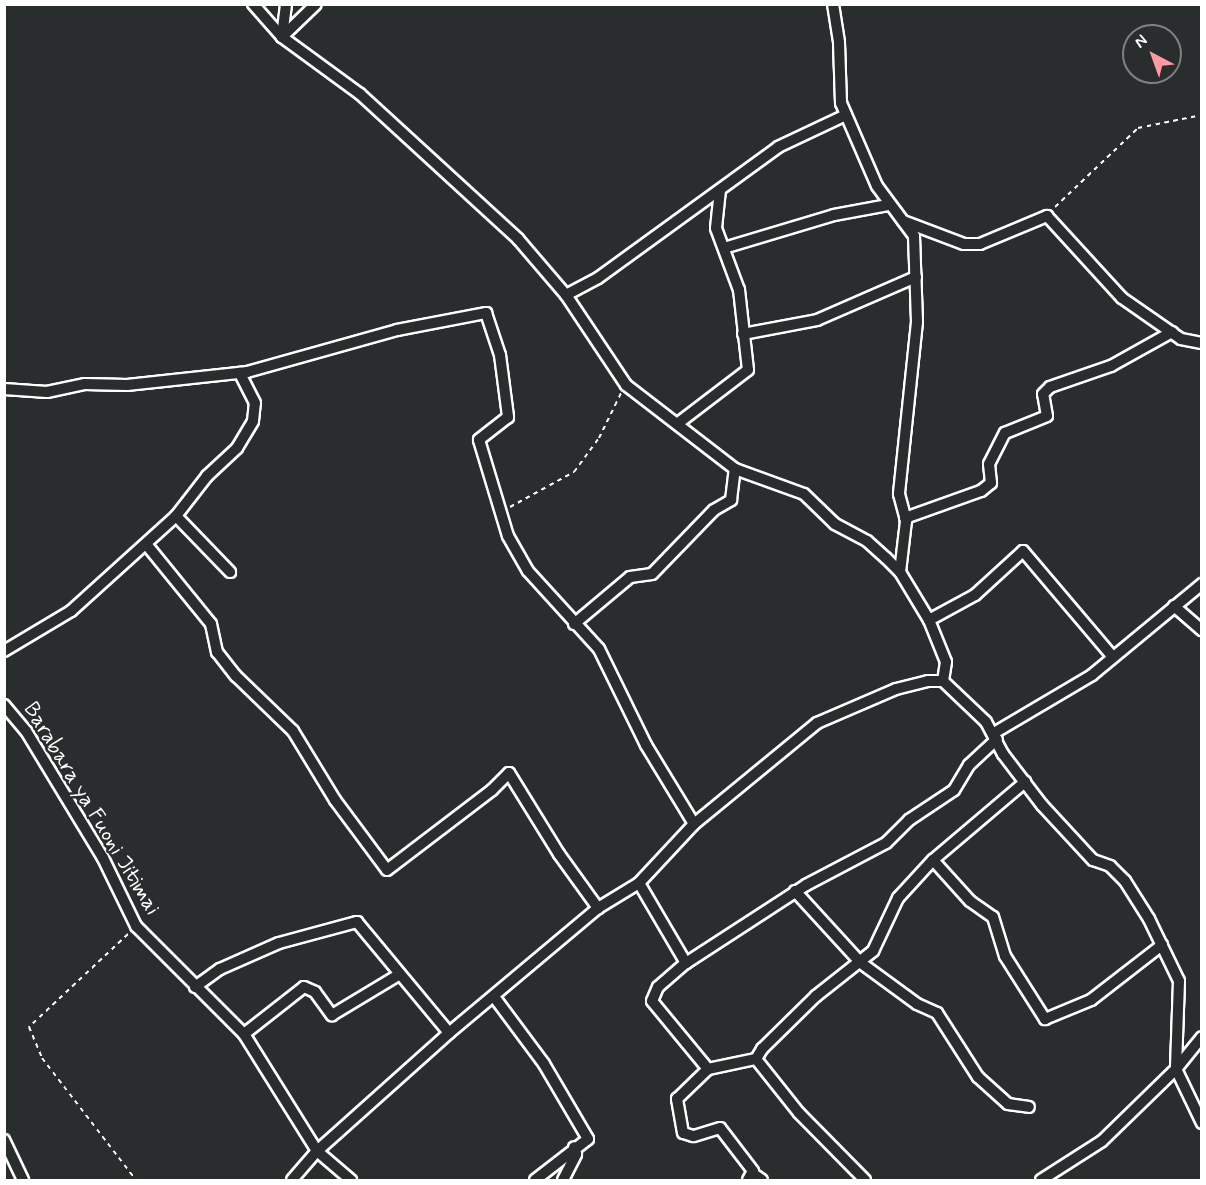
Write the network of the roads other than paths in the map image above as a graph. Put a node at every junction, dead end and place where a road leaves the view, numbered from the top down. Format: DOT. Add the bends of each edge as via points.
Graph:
graph roads {
  1 [pos="253,4"];
  2 [pos="286,4"];
  3 [pos="316,4"];
  4 [pos="833,4"];
  5 [pos="282,37"];
  6 [pos="846,115"];
  7 [pos="720,191"];
  8 [pos="888,205"];
  9 [pos="903,221"];
  10 [pos="724,248"];
  11 [pos="916,277"];
  12 [pos="566,295"];
  13 [pos="1172,332"];
  14 [pos="743,334"];
  15 [pos="1202,344"];
  16 [pos="240,373"];
  17 [pos="4,389"];
  18 [pos="677,424"];
  19 [pos="735,469"];
  20 [pos="176,516"];
  21 [pos="905,518"];
  22 [pos="147,544"];
  23 [pos="230,572"];
  24 [pos="900,572"];
  25 [pos="1202,584"];
  26 [pos="1174,606"];
  27 [pos="929,620"];
  28 [pos="574,624"];
  29 [pos="1202,630"];
  30 [pos="4,651"];
  31 [pos="1112,656"];
  32 [pos="943,681"];
  33 [pos="4,705"];
  34 [pos="995,736"];
  35 [pos="1024,782"];
  36 [pos="694,824"];
  37 [pos="933,860"];
  38 [pos="639,883"];
  39 [pos="795,891"];
  40 [pos="598,908"];
  41 [pos="1162,945"];
  42 [pos="686,963"];
  43 [pos="861,963"];
  44 [pos="400,974"];
  45 [pos="195,987"];
  46 [pos="495,998"];
  47 [pos="449,1033"];
  48 [pos="244,1034"];
  49 [pos="1202,1037"];
  50 [pos="756,1059"];
  51 [pos="708,1069"];
  52 [pos="1176,1069"];
  53 [pos="1029,1107"];
  54 [pos="1202,1123"];
  55 [pos="6,1144"];
  56 [pos="574,1147"];
  57 [pos="316,1151"];
  58 [pos="750,1177"];
  59 [pos="23,1180"];
  60 [pos="292,1180"];
  61 [pos="351,1180"];
  62 [pos="535,1180"];
  63 [pos="563,1180"];
  64 [pos="762,1180"];
  65 [pos="865,1180"];
  66 [pos="1041,1180"];
  1 -- 5 [label="street"];
  2 -- 5 [label="street"];
  3 -- 5 [label="street"];
  4 -- 6 [label="street"];
  5 -- 12 [label="street" via="360,94 518,239"];
  6 -- 7 [label="street" via="778,147"];
  6 -- 8 [label="street"];
  7 -- 10 [label="street" via="716,228"];
  7 -- 12 [label="street" via="598,278"];
  8 -- 9 [label="street"];
  8 -- 10 [label="street" via="834,215"];
  9 -- 11 [label="street" via="914,236"];
  9 -- 13 [label="street" via="964,244 980,244 1047,216 1122,298"];
  10 -- 14 [label="street" via="739,290"];
  11 -- 14 [label="street" via="817,320"];
  11 -- 21 [label="street" via="917,322 899,494"];
  12 -- 18 [label="street" via="626,385"];
  13 -- 15 [label="street"];
  13 -- 21 [label="street" via="1111,366 1050,387 1043,394 1047,416 1005,433 989,464 991,483 981,491"];
  14 -- 18 [label="street" via="748,370"];
  16 -- 17 [label="street" via="127,386 85,384 46,392"];
  16 -- 20 [label="street" via="255,403 252,422 237,448 207,476"];
  16 -- 28 [label="street" via="397,330 486,313 500,355 508,417 479,440 508,536 528,571"];
  18 -- 19 [label="street"];
  19 -- 24 [label="street" via="804,494 836,524 867,541"];
  19 -- 28 [label="street" via="731,500 714,510 652,574 630,577"];
  20 -- 22 [label="street"];
  20 -- 23 [label="street"];
  21 -- 24 [label="street"];
  22 -- 30 [label="street" via="71,611"];
  22 -- 40 [label="street" via="211,624 217,652 293,731 335,800 387,870 492,790 508,773"];
  24 -- 27 [label="street"];
  25 -- 26 [label="street"];
  26 -- 29 [label="street"];
  26 -- 31 [label="street"];
  27 -- 31 [label="street" via="975,595 1023,551"];
  27 -- 32 [label="street" via="946,662"];
  28 -- 36 [label="street" via="599,649 646,745"];
  31 -- 34 [label="street" via="1092,675"];
  32 -- 34 [label="street"];
  32 -- 36 [label="street" via="896,689 817,723"];
  33 -- 45 [label="street, Barabara ya Fuoni Jitimai" via="26,731 103,858 136,926"];
  34 -- 35 [label="street"];
  34 -- 39 [label="street" via="954,789 909,820 886,843"];
  35 -- 37 [label="street"];
  35 -- 41 [label="street" via="1093,860 1110,866 1125,881"];
  36 -- 38 [label="street"];
  37 -- 41 [label="street" via="970,901 993,917 1005,956 1045,1019 1091,1000"];
  37 -- 43 [label="street" via="898,898 884,936"];
  38 -- 40 [label="street"];
  38 -- 42 [label="street"];
  39 -- 42 [label="street"];
  39 -- 43 [label="street"];
  40 -- 46 [label="street"];
  41 -- 52 [label="street" via="1179,981"];
  42 -- 51 [label="street" via="658,987 652,1001"];
  43 -- 50 [label="street" via="816,996"];
  43 -- 53 [label="street" via="916,1004 937,1013 978,1077 1008,1104"];
  44 -- 45 [label="street" via="357,922 279,944 220,969"];
  44 -- 47 [label="street"];
  44 -- 48 [label="street" via="332,1015 315,993 304,987"];
  45 -- 48 [label="street, Barabara ya Fuoni Jitimai"];
  46 -- 47 [label="street"];
  46 -- 56 [label="street" via="544,1064 588,1138"];
  47 -- 57 [label="street"];
  48 -- 57 [label="street, Barabara ya Fuoni Jitimai"];
  49 -- 52 [label="street"];
  50 -- 51 [label="street"];
  50 -- 65 [label="street" via="799,1113"];
  51 -- 58 [label="street" via="677,1099 683,1133 693,1136 720,1128"];
  52 -- 54 [label="street"];
  52 -- 66 [label="street" via="1102,1141"];
  55 -- 59 [label="street"];
  56 -- 62 [label="street"];
  56 -- 63 [label="street" via="576,1154"];
  57 -- 60 [label="street"];
  57 -- 61 [label="street, Barabara ya Fuoni Jitimai"];
  58 -- 64 [label="street"];
}
